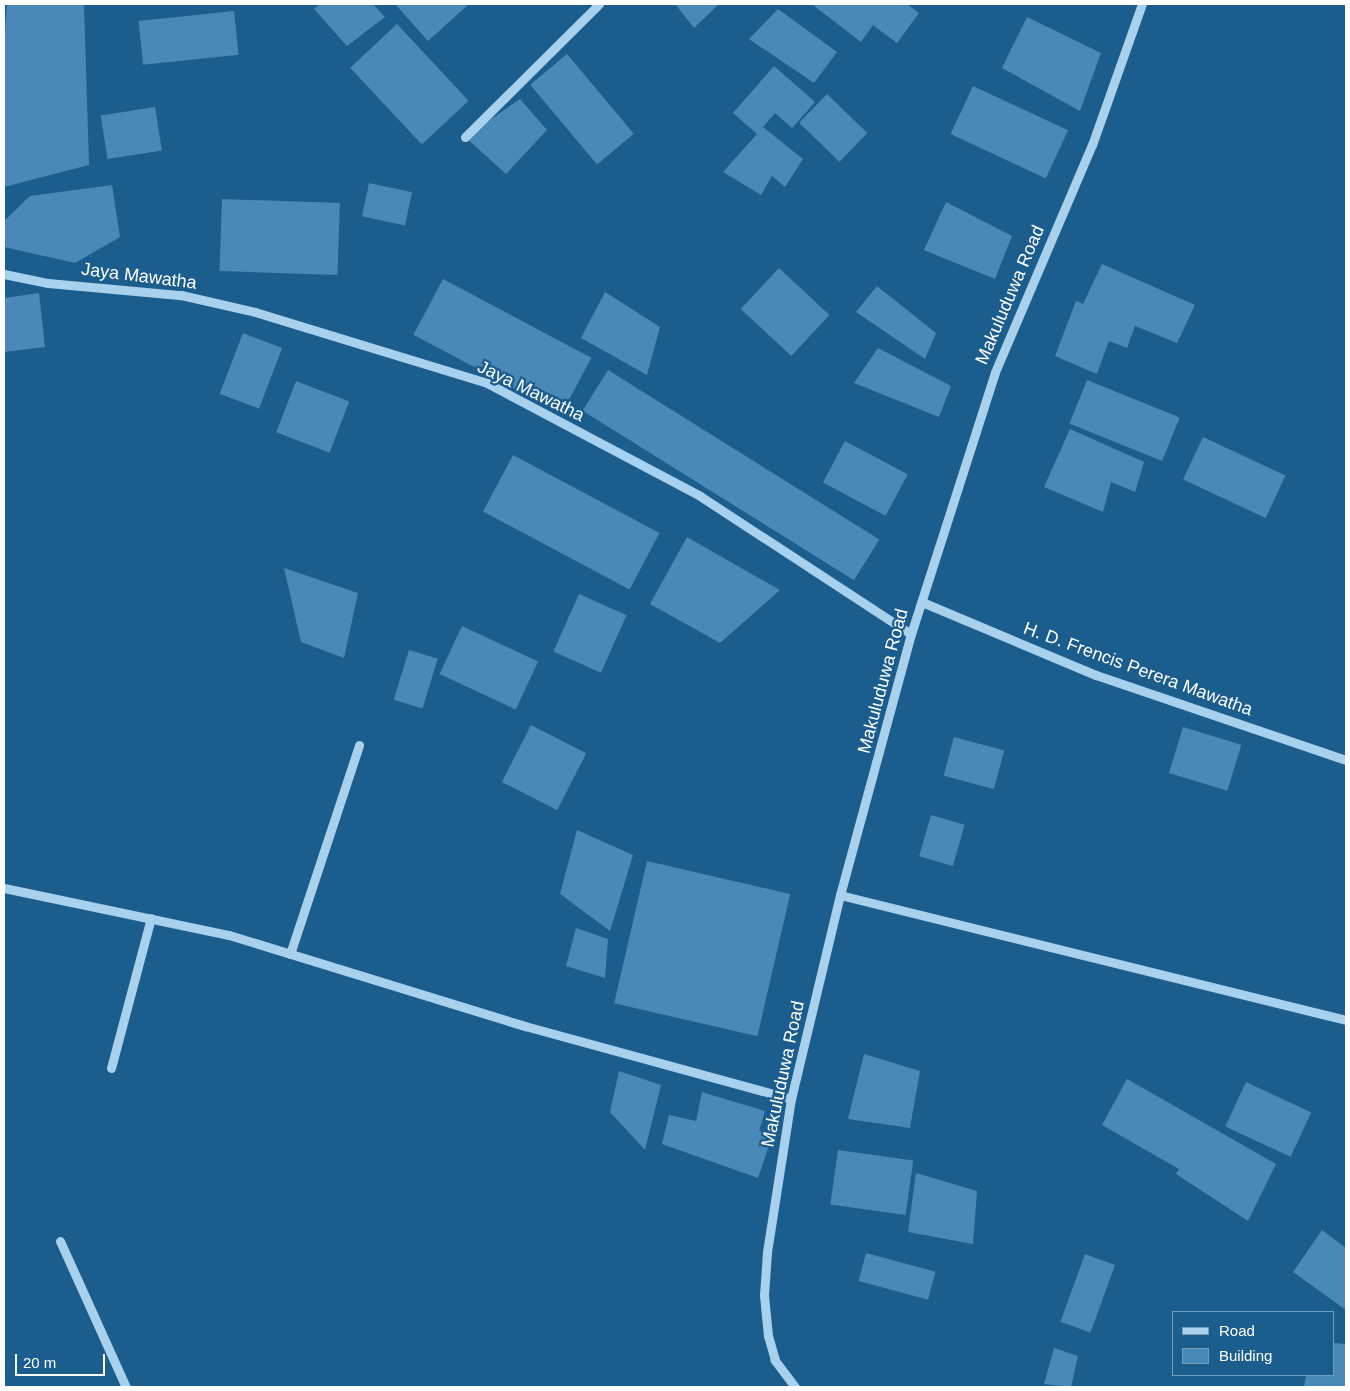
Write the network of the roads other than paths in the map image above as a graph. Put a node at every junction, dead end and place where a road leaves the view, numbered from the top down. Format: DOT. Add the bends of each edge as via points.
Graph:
graph roads {
  1 [pos="599,4"];
  2 [pos="1142,4"];
  3 [pos="465,137"];
  4 [pos="4,274"];
  5 [pos="922,602"];
  6 [pos="911,634"];
  7 [pos="359,745"];
  8 [pos="1346,760"];
  9 [pos="4,888"];
  10 [pos="840,895"];
  11 [pos="151,918"];
  12 [pos="290,954"];
  13 [pos="1346,1020"];
  14 [pos="111,1068"];
  15 [pos="791,1099"];
  16 [pos="60,1241"];
  17 [pos="126,1387"];
  18 [pos="793,1387"];
  1 -- 3 [label="street"];
  2 -- 5 [label="street, Makuluduwa Road" via="1092,145 995,372"];
  4 -- 6 [label="street, Jaya Mawatha" via="48,283 180,295 255,312 487,383 700,496"];
  5 -- 6 [label="street, Makuluduwa Road"];
  5 -- 8 [label="street, H. D. Frencis Perera Mawatha" via="1096,675"];
  6 -- 10 [label="street, Makuluduwa Road"];
  7 -- 12 [label="street"];
  9 -- 11 [label="street"];
  10 -- 13 [label="street"];
  10 -- 15 [label="street, Makuluduwa Road"];
  11 -- 12 [label="street" via="229,935"];
  11 -- 14 [label="street"];
  12 -- 15 [label="street" via="525,1026"];
  15 -- 18 [label="street, Makuluduwa Road" via="767,1252 764,1295 768,1336 776,1360"];
  16 -- 17 [label="street"];
}
